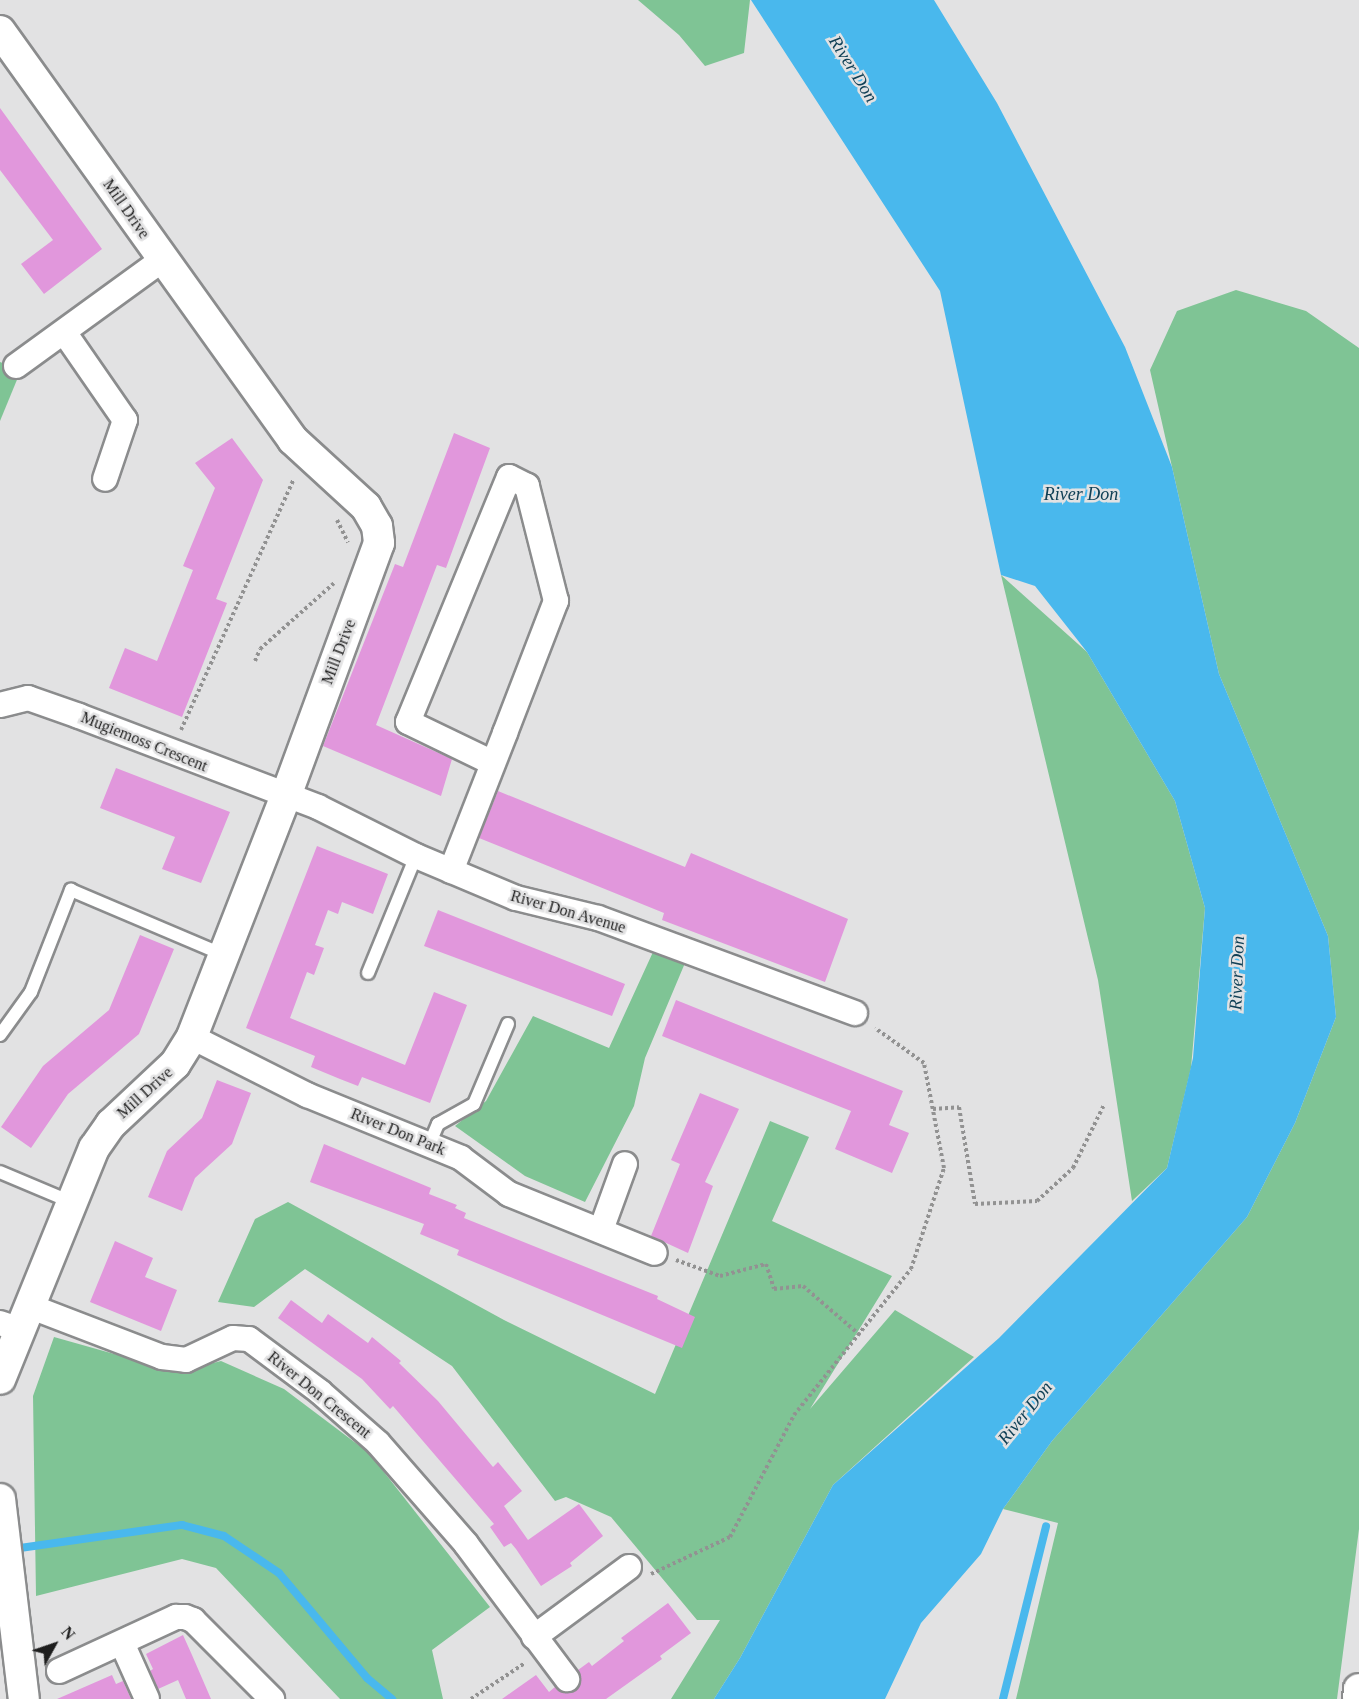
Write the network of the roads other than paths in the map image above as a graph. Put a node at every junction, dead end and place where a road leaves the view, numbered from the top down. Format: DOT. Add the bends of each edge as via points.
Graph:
graph roads {
  1 [pos="0,31"];
  2 [pos="162,260"];
  3 [pos="64,332"];
  4 [pos="16,366"];
  5 [pos="105,479"];
  6 [pos="0,705"];
  7 [pos="493,763"];
  8 [pos="285,798"];
  9 [pos="416,856"];
  10 [pos="451,871"];
  11 [pos="222,954"];
  12 [pos="368,973"];
  13 [pos="855,1013"];
  14 [pos="508,1024"];
  15 [pos="0,1035"];
  16 [pos="192,1037"];
  17 [pos="429,1145"];
  18 [pos="625,1164"];
  19 [pos="0,1172"];
  20 [pos="71,1202"];
  21 [pos="601,1230"];
  22 [pos="656,1253"];
  23 [pos="15,1319"];
  24 [pos="0,1378"];
  25 [pos="1,1508"];
  26 [pos="629,1567"];
  27 [pos="534,1637"];
  28 [pos="122,1643"];
  29 [pos="59,1671"];
  30 [pos="567,1679"];
  31 [pos="1359,1689"];
  32 [pos="24,1699"];
  33 [pos="147,1699"];
  34 [pos="272,1699"];
  35 [pos="1358,1699"];
  1 -- 2 [label="street, Mill Drive"];
  2 -- 3 [label="street"];
  2 -- 8 [label="street, Mill Drive" via="293,440 366,507 377,526 379,543 374,559"];
  3 -- 4 [label="street"];
  3 -- 5 [label="street" via="125,420"];
  6 -- 8 [label="street, Mugiemoss Crescent" via="28,698"];
  7 -- 7 [label="street" via="555,601 526,486 509,477 408,722"];
  7 -- 10 [label="street"];
  8 -- 9 [label="street, River Don Avenue" via="318,807"];
  8 -- 11 [label="street, Mill Drive"];
  9 -- 10 [label="street, River Don Avenue"];
  9 -- 12 [label="lane"];
  10 -- 13 [label="street, River Don Avenue" via="516,898 598,918"];
  11 -- 15 [label="lane" via="71,890 31,992"];
  11 -- 16 [label="street, Mill Drive"];
  14 -- 17 [label="lane" via="474,1104 438,1124"];
  16 -- 17 [label="street, River Don Park" via="307,1095"];
  16 -- 20 [label="street, Mill Drive" via="176,1064 111,1124 94,1148"];
  17 -- 21 [label="street, River Don Park" via="461,1158 509,1194"];
  18 -- 21 [label="street"];
  19 -- 20 [label="lane"];
  20 -- 23 [label="street, Mill Drive"];
  21 -- 22 [label="street, River Don Park"];
  23 -- 24 [label="street, Mill Drive"];
  23 -- 27 [label="street, River Don Crescent" via="186,1360 233,1338 249,1339 320,1392 378,1443 466,1544"];
  25 -- 32 [label="street"];
  26 -- 27 [label="street"];
  27 -- 30 [label="street, River Don Crescent"];
  28 -- 29 [label="street"];
  28 -- 33 [label="street"];
  28 -- 34 [label="street" via="176,1617 193,1620"];
  31 -- 35 [label="street"];
}
